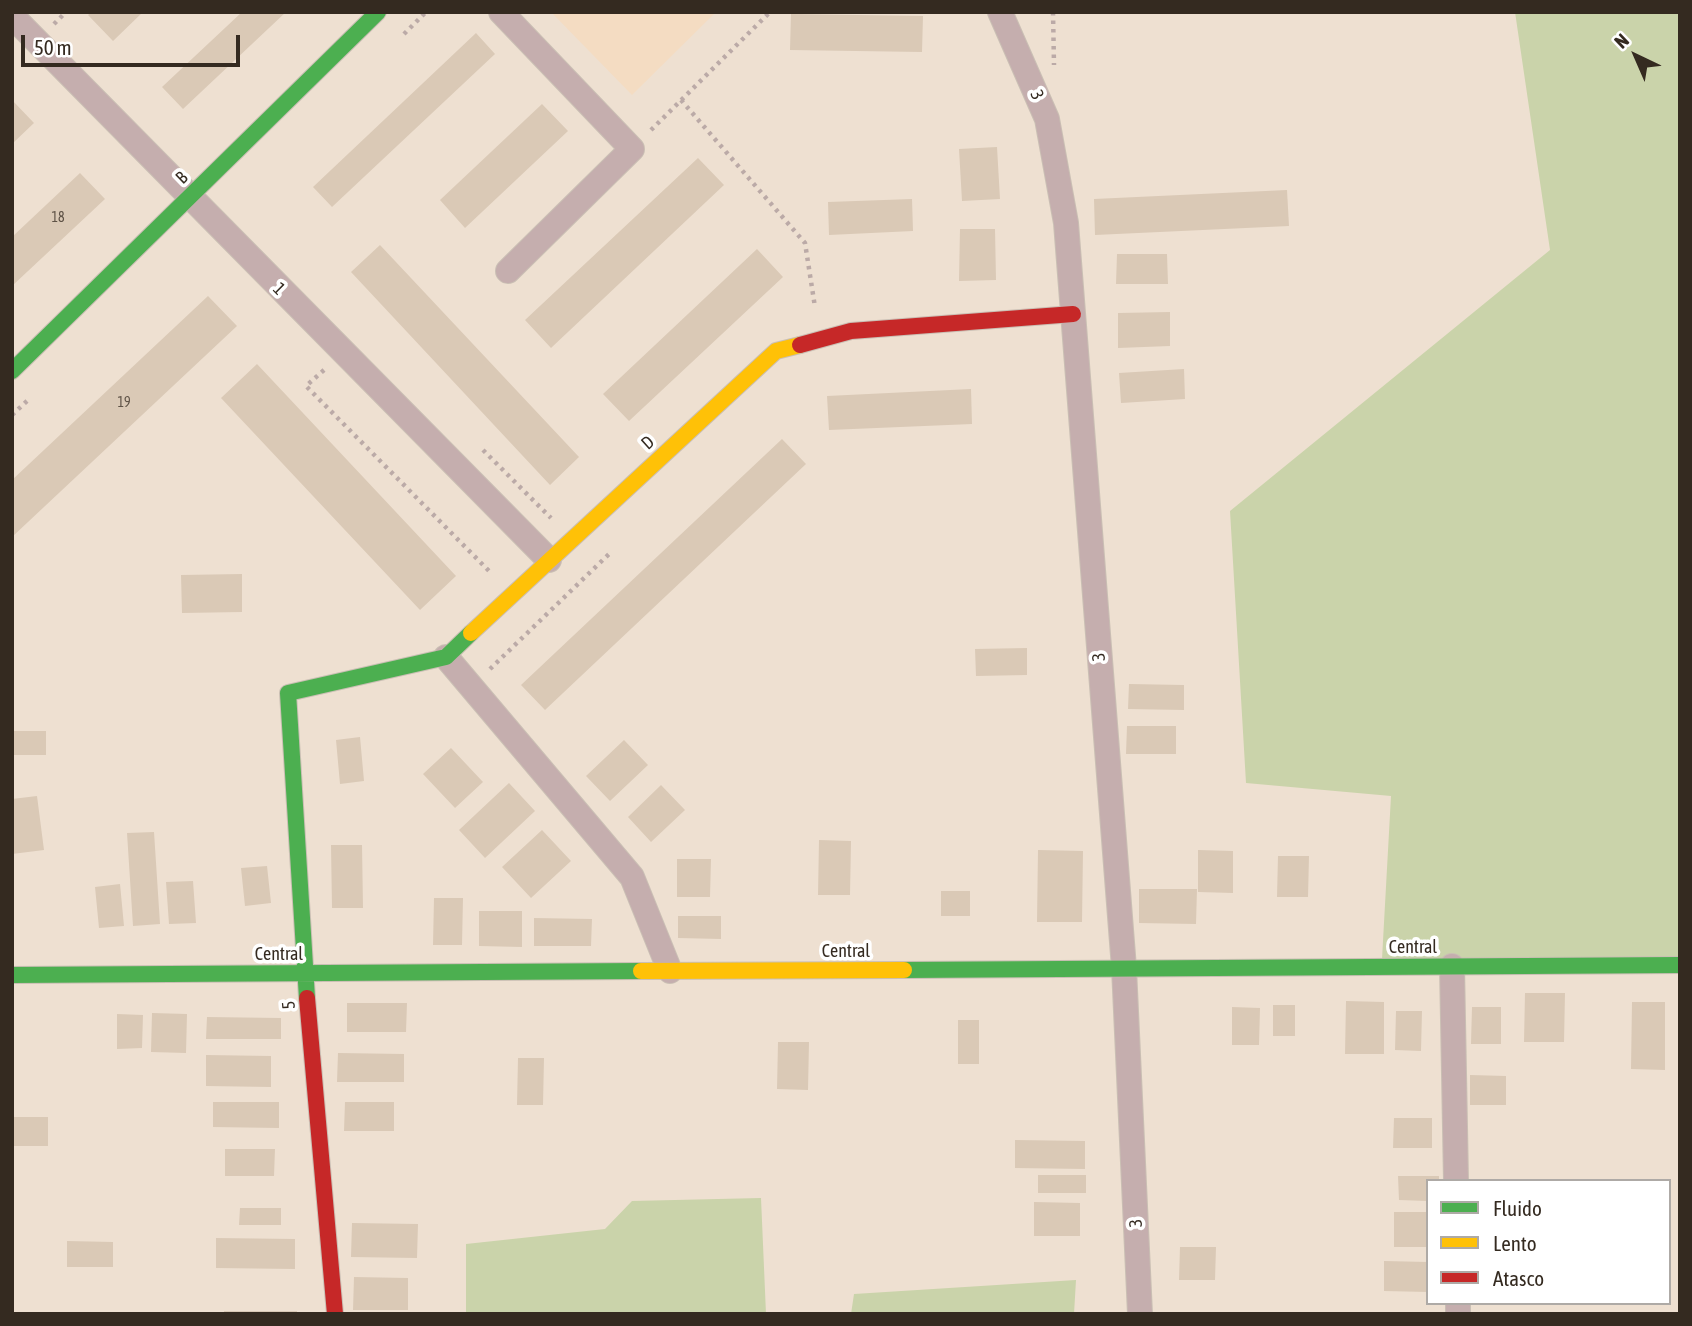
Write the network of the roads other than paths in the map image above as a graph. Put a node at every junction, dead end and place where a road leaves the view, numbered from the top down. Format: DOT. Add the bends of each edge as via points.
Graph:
graph roads {
  1 [pos="378,12"];
  2 [pos="501,12"];
  3 [pos="1000,12"];
  4 [pos="12,16"];
  5 [pos="188,198"];
  6 [pos="508,271"];
  7 [pos="1073,314"];
  8 [pos="12,371"];
  9 [pos="548,560"];
  10 [pos="446,657"];
  11 [pos="288,693"];
  12 [pos="1680,965"];
  13 [pos="1452,966"];
  14 [pos="1124,968"];
  15 [pos="670,971"];
  16 [pos="305,973"];
  17 [pos="12,975"];
  18 [pos="1456,1179"];
  19 [pos="335,1314"];
  20 [pos="1140,1314"];
  1 -- 5 [label="street, B"];
  2 -- 6 [label="street" via="632,149"];
  3 -- 7 [label="street, 3" via="1047,119 1066,223"];
  4 -- 5 [label="street, 1"];
  5 -- 8 [label="street, B"];
  5 -- 9 [label="street, 1"];
  7 -- 9 [label="street, D" via="850,331 776,351"];
  7 -- 14 [label="street, 3"];
  9 -- 10 [label="street, D"];
  10 -- 11 [label="street, D"];
  10 -- 15 [label="street" via="632,877"];
  11 -- 16 [label="street, 5"];
  12 -- 13 [label="street, Central"];
  13 -- 14 [label="street, Central"];
  13 -- 18 [label="street"];
  14 -- 15 [label="street, Central"];
  14 -- 20 [label="street, 3"];
  15 -- 16 [label="street, Central"];
  16 -- 17 [label="street, Central"];
  16 -- 19 [label="street, 5"];
}
